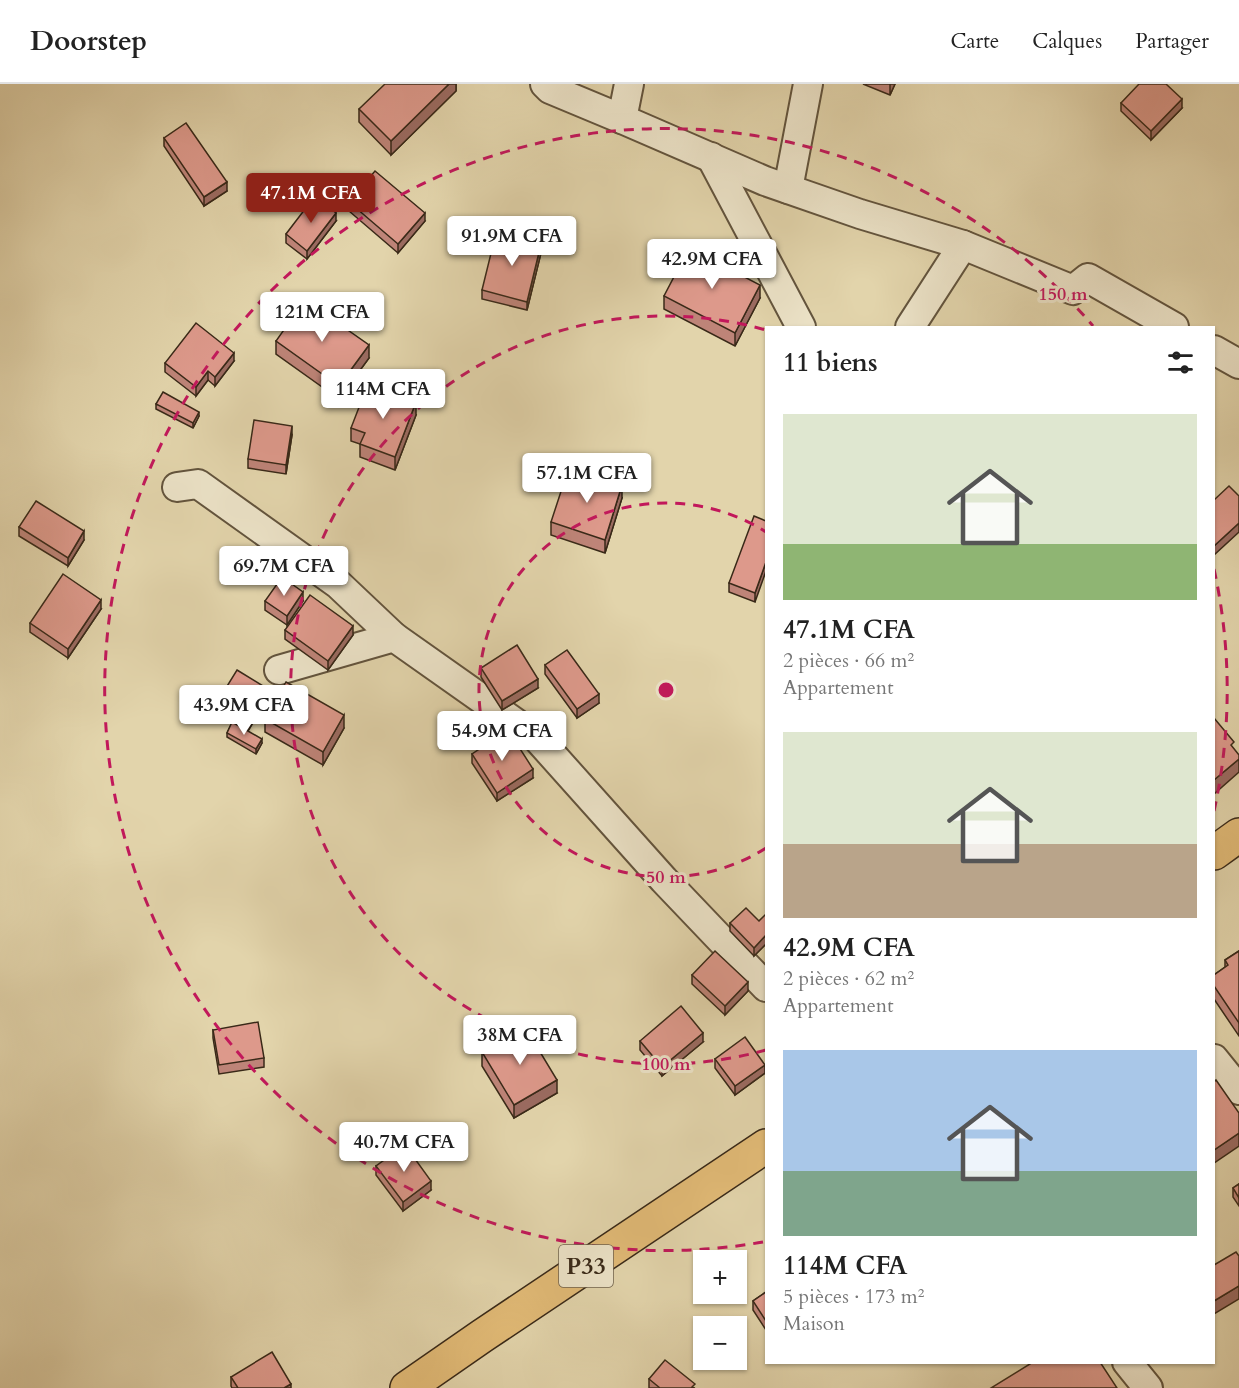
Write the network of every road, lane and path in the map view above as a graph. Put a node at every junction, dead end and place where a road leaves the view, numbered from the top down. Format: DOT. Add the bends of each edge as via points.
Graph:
graph roads {
  1 [pos="545,84"];
  2 [pos="629,84"];
  3 [pos="808,84"];
  4 [pos="622,119"];
  5 [pos="711,157"];
  6 [pos="788,189"];
  7 [pos="963,245"];
  8 [pos="800,326"];
  9 [pos="911,326"];
  10 [pos="1172,326"];
  11 [pos="1215,351"];
  12 [pos="1239,364"];
  13 [pos="177,487"];
  14 [pos="394,637"];
  15 [pos="279,670"];
  16 [pos="1239,835"];
  17 [pos="1215,852"];
  18 [pos="765,986"];
  19 [pos="1215,1060"];
  20 [pos="1239,1090"];
  21 [pos="765,1147"];
  22 [pos="1129,1364"];
  23 [pos="407,1388"];
  24 [pos="1148,1388"];
  1 -- 4 [label="street"];
  2 -- 4 [label="street"];
  3 -- 6 [label="street"];
  4 -- 5 [label="street"];
  5 -- 6 [label="street"];
  5 -- 8 [label="street"];
  6 -- 7 [label="street"];
  7 -- 9 [label="street"];
  7 -- 10 [label="street" via="1073,290 1088,278"];
  11 -- 12 [label="street"];
  13 -- 14 [label="street" via="198,484 338,584"];
  14 -- 15 [label="street"];
  14 -- 18 [label="street" via="537,738"];
  16 -- 17 [label="main road"];
  19 -- 20 [label="street"];
  21 -- 23 [label="main road, P33"];
  22 -- 24 [label="street"];
}
